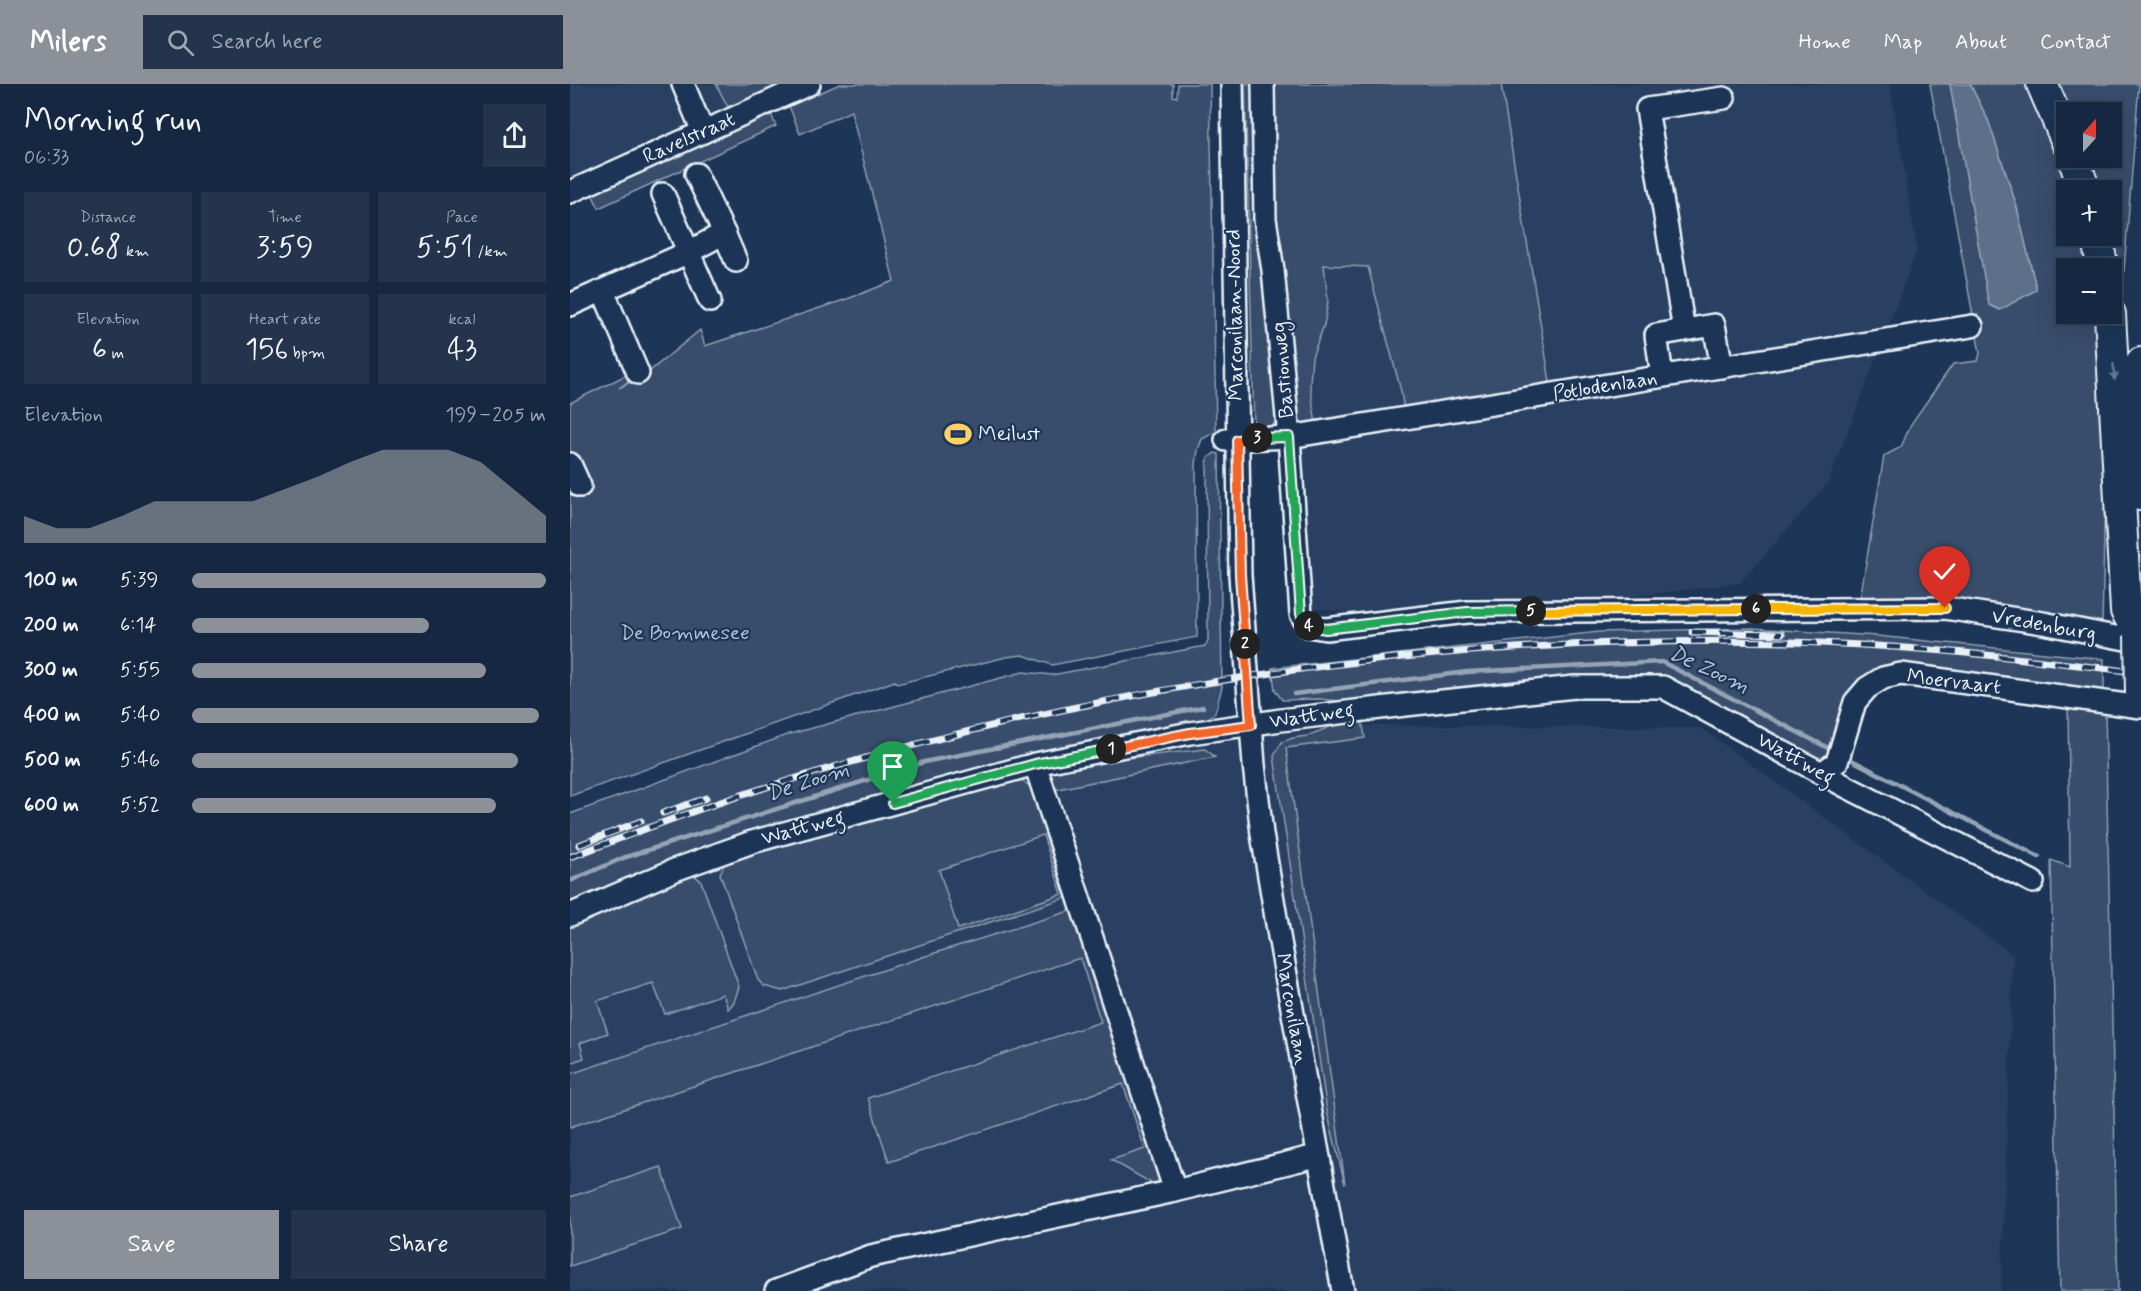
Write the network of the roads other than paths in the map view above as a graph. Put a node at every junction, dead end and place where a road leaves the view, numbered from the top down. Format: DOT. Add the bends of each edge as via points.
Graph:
graph roads {
  1 [pos="683,84"];
  2 [pos="808,84"];
  3 [pos="1232,84"];
  4 [pos="1263,84"];
  5 [pos="2042,84"];
  6 [pos="1724,98"];
  7 [pos="2056,116"];
  8 [pos="703,132"];
  9 [pos="696,174"];
  10 [pos="570,192"];
  11 [pos="663,194"];
  12 [pos="724,233"];
  13 [pos="689,252"];
  14 [pos="736,261"];
  15 [pos="603,291"];
  16 [pos="710,301"];
  17 [pos="570,305"];
  18 [pos="2111,324"];
  19 [pos="1972,326"];
  20 [pos="1684,330"];
  21 [pos="2141,363"];
  22 [pos="1722,367"];
  23 [pos="638,372"];
  24 [pos="1662,376"];
  25 [pos="1289,437"];
  26 [pos="1231,440"];
  27 [pos="570,464"];
  28 [pos="580,486"];
  29 [pos="1875,608"];
  30 [pos="2137,626"];
  31 [pos="2141,693"];
  32 [pos="2141,706"];
  33 [pos="1251,725"];
  34 [pos="1035,764"];
  35 [pos="1830,767"];
  36 [pos="2033,882"];
  37 [pos="570,915"];
  38 [pos="1319,1158"];
  39 [pos="1175,1191"];
  40 [pos="776,1291"];
  41 [pos="1343,1291"];
  1 -- 8 [label="street"];
  2 -- 8 [label="street, Ravelstraat"];
  3 -- 26 [label="street, Marconilaan-Noord"];
  4 -- 25 [label="street, Bastionweg" via="1264,219 1273,270"];
  5 -- 7 [label="highway"];
  6 -- 20 [label="street" via="1647,110"];
  8 -- 10 [label="street, Ravelstraat"];
  9 -- 12 [label="street"];
  11 -- 13 [label="street"];
  12 -- 13 [label="street"];
  12 -- 14 [label="street"];
  13 -- 15 [label="street"];
  13 -- 16 [label="street"];
  15 -- 17 [label="street"];
  15 -- 23 [label="street"];
  18 -- 30 [label="highway, one-way"];
  19 -- 22 [label="street, Potlodenlaan"];
  20 -- 22 [label="street" via="1714,325"];
  20 -- 24 [label="street" via="1656,335"];
  21 -- 30 [label="highway"];
  22 -- 24 [label="street, Potlodenlaan"];
  24 -- 25 [label="street, Potlodenlaan"];
  25 -- 26 [label="street, Potlodenlaan"];
  25 -- 29 [label="street, Bastionweg" via="1301,614 1308,626 1326,629 1467,612"];
  26 -- 33 [label="street, Marconilaan-Noord"];
  27 -- 28 [label="street"];
  29 -- 30 [label="street, Vredenburg" via="1945,608 2043,623"];
  30 -- 31 [label="highway, bridge"];
  32 -- 35 [label="street, Moervaart" via="1901,674 1883,678 1855,702 1845,738"];
  33 -- 34 [label="street, Wattweg"];
  33 -- 35 [label="street, Wattweg" via="1575,687 1663,687"];
  33 -- 38 [label="street, Marconilaan" via="1262,834"];
  34 -- 37 [label="street, Wattweg" via="752,842"];
  34 -- 39 [label="street"];
  35 -- 36 [label="street, Wattweg" via="1847,787"];
  38 -- 39 [label="street"];
  38 -- 41 [label="street, Marconilaan"];
  39 -- 40 [label="street" via="872,1256"];
}
